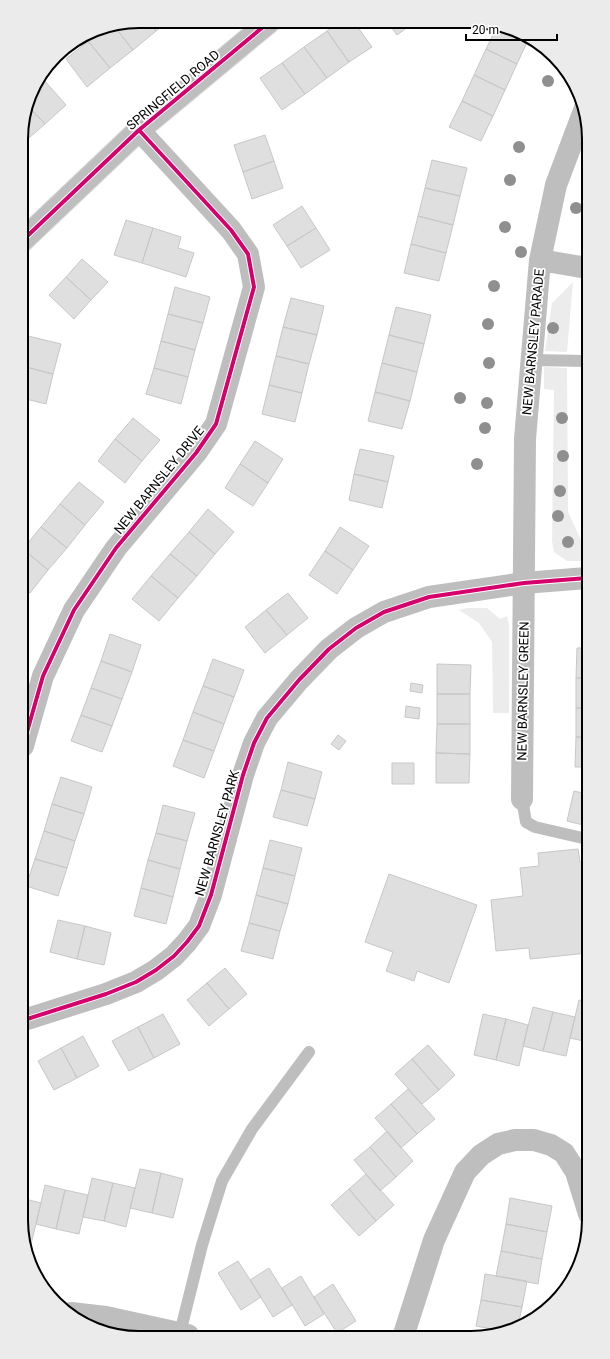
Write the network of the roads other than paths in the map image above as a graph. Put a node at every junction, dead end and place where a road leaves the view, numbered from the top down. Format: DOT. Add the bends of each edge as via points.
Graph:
graph roads {
  1 [pos="262,28"];
  2 [pos="580,121"];
  3 [pos="139,130"];
  4 [pos="28,235"];
  5 [pos="540,260"];
  6 [pos="582,267"];
  7 [pos="532,360"];
  8 [pos="582,361"];
  9 [pos="582,578"];
  10 [pos="524,583"];
  11 [pos="28,728"];
  12 [pos="522,799"];
  13 [pos="582,838"];
  14 [pos="28,1019"];
  15 [pos="309,1052"];
  16 [pos="582,1191"];
  17 [pos="81,1314"];
  18 [pos="169,1331"];
  19 [pos="185,1331"];
  20 [pos="405,1331"];
  1 -- 3 [label="main road, SPRINGFIELD ROAD"];
  2 -- 5 [label="main road, NEW BARNSLEY PARADE" via="556,185"];
  3 -- 4 [label="main road, SPRINGFIELD ROAD"];
  3 -- 11 [label="main road, NEW BARNSLEY DRIVE" via="231,230 248,254 254,287 216,424 196,453 116,548 74,610 43,676"];
  5 -- 6 [label="main road"];
  5 -- 7 [label="main road, NEW BARNSLEY PARADE"];
  7 -- 8 [label="lane"];
  7 -- 10 [label="main road, NEW BARNSLEY PARADE" via="525,438"];
  9 -- 10 [label="main road, NEW BARNSLEY PARK"];
  10 -- 12 [label="main road, NEW BARNSLEY GREEN"];
  10 -- 14 [label="main road, NEW BARNSLEY PARK" via="429,597 384,612 356,628 328,649 267,718 254,743 243,774 211,896 199,926 187,942 174,956 136,982"];
  12 -- 13 [label="lane" via="526,822 535,827"];
  15 -- 19 [label="lane" via="252,1129 222,1181 202,1245"];
  16 -- 20 [label="main road" via="576,1172 564,1153 551,1145 534,1140 515,1140 498,1144 481,1155 465,1172 434,1240"];
  17 -- 18 [label="main road"];
}
